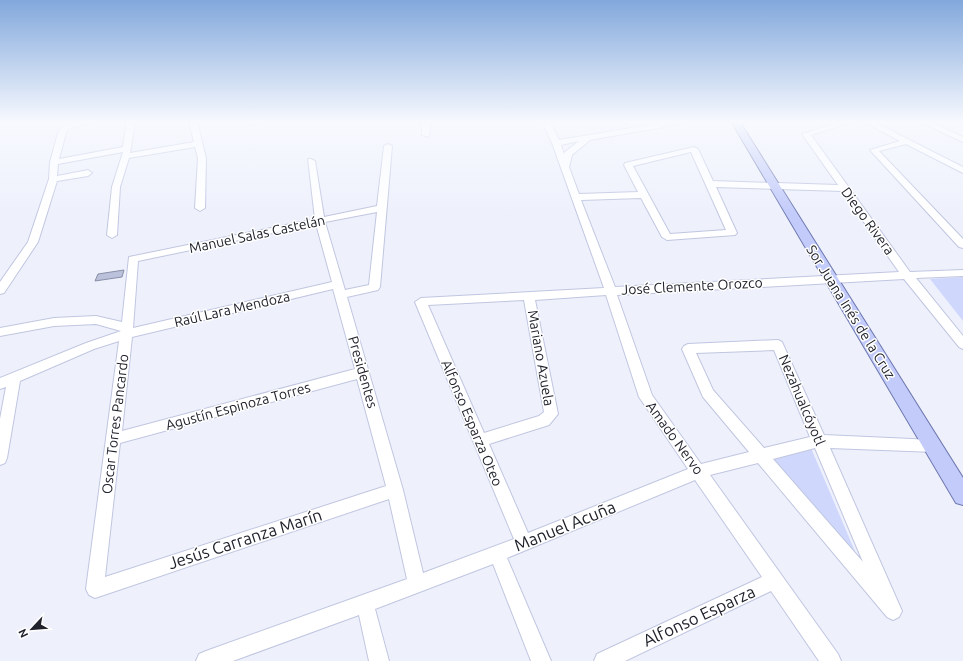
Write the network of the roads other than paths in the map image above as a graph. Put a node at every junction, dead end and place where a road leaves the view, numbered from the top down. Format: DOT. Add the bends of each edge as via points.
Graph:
graph roads {
  1 [pos="57,152"];
  2 [pos="127,152"];
  3 [pos="201,152"];
  4 [pos="387,152"];
  5 [pos="559,152"];
  6 [pos="570,152"];
  7 [pos="682,152"];
  8 [pos="695,152"];
  9 [pos="754,152"];
  10 [pos="819,152"];
  11 [pos="876,152"];
  12 [pos="927,152"];
  13 [pos="311,160"];
  14 [pos="54,162"];
  15 [pos="954,165"];
  16 [pos="565,166"];
  17 [pos="963,170"];
  18 [pos="88,173"];
  19 [pos="963,174"];
  20 [pos="53,178"];
  21 [pos="709,184"];
  22 [pos="775,187"];
  23 [pos="845,188"];
  24 [pos="643,195"];
  25 [pos="576,197"];
  26 [pos="200,208"];
  27 [pos="382,208"];
  28 [pos="320,221"];
  29 [pos="112,235"];
  30 [pos="963,245"];
  31 [pos="133,259"];
  32 [pos="963,273"];
  33 [pos="907,275"];
  34 [pos="830,278"];
  35 [pos="0,290"];
  36 [pos="340,290"];
  37 [pos="610,290"];
  38 [pos="529,297"];
  39 [pos="421,302"];
  40 [pos="127,331"];
  41 [pos="0,332"];
  42 [pos="963,344"];
  43 [pos="363,372"];
  44 [pos="14,379"];
  45 [pos="0,384"];
  46 [pos="113,439"];
  47 [pos="480,440"];
  48 [pos="819,441"];
  49 [pos="934,446"];
  50 [pos="760,455"];
  51 [pos="0,458"];
  52 [pos="700,471"];
  53 [pos="395,490"];
  54 [pos="963,496"];
  55 [pos="524,543"];
  56 [pos="497,554"];
  57 [pos="773,581"];
  58 [pos="417,584"];
  59 [pos="95,589"];
  60 [pos="365,604"];
  61 [pos="206,661"];
  62 [pos="379,661"];
  63 [pos="541,661"];
  64 [pos="604,661"];
  65 [pos="831,661"];
  1 -- 14 [label="street"];
  2 -- 14 [label="street"];
  2 -- 29 [label="street" via="116,188"];
  3 -- 26 [label="street"];
  4 -- 27 [label="street"];
  5 -- 16 [label="street, Amado Nervo"];
  6 -- 16 [label="street"];
  7 -- 24 [label="street" via="628,165"];
  8 -- 21 [label="street"];
  9 -- 22 [label="main road, Sor Juana Inés de la Cruz"];
  10 -- 23 [label="street, Diego Rivera"];
  11 -- 30 [label="street"];
  12 -- 15 [label="street"];
  13 -- 28 [label="street, Presidentes"];
  14 -- 20 [label="street"];
  15 -- 17 [label="street"];
  15 -- 19 [label="street"];
  16 -- 25 [label="street, Amado Nervo"];
  18 -- 20 [label="street"];
  20 -- 35 [label="street" via="34,242"];
  21 -- 22 [label="street"];
  21 -- 24 [label="street" via="732,233 667,237"];
  22 -- 23 [label="street"];
  22 -- 34 [label="main road, Sor Juana Inés de la Cruz"];
  23 -- 33 [label="street, Diego Rivera"];
  24 -- 25 [label="street"];
  25 -- 37 [label="street, Amado Nervo"];
  27 -- 28 [label="street, Manuel Salas Castelán"];
  27 -- 36 [label="street, Raúl Lara Mendoza" via="374,287"];
  28 -- 31 [label="street, Manuel Salas Castelán"];
  28 -- 36 [label="street, Presidentes"];
  31 -- 40 [label="street, Oscar Torres Pancardo"];
  32 -- 33 [label="street, José Clemente Orozco"];
  33 -- 34 [label="street, José Clemente Orozco"];
  33 -- 42 [label="street, Diego Rivera"];
  34 -- 37 [label="street, José Clemente Orozco"];
  34 -- 49 [label="main road, Sor Juana Inés de la Cruz"];
  36 -- 40 [label="street, Raúl Lara Mendoza"];
  36 -- 43 [label="street, Presidentes"];
  37 -- 38 [label="street, José Clemente Orozco"];
  37 -- 52 [label="street, Amado Nervo" via="646,397"];
  38 -- 39 [label="street, José Clemente Orozco"];
  38 -- 47 [label="street, Mariano Azuela" via="551,414 544,421"];
  39 -- 47 [label="street, Alfonso Esparza Oteo"];
  40 -- 41 [label="street" via="96,320 54,322"];
  40 -- 44 [label="street"];
  40 -- 46 [label="street, Oscar Torres Pancardo"];
  43 -- 46 [label="street, Agustín Espinoza Torres"];
  43 -- 53 [label="street, Presidentes"];
  44 -- 45 [label="street"];
  44 -- 51 [label="street"];
  46 -- 59 [label="street, Oscar Torres Pancardo"];
  47 -- 55 [label="street, Alfonso Esparza Oteo"];
  48 -- 49 [label="street, Manuel Acuña"];
  48 -- 50 [label="street, Manuel Acuña"];
  48 -- 50 [label="street, Nezahualcóyotl" via="778,345 688,349 708,393"];
  48 -- 50 [label="street, Nezahualcóyotl" via="893,611"];
  49 -- 54 [label="main road, Sor Juana Inés de la Cruz"];
  50 -- 52 [label="street, Manuel Acuña"];
  52 -- 55 [label="street, Manuel Acuña"];
  52 -- 57 [label="street, Amado Nervo"];
  53 -- 58 [label="street, Presidentes"];
  53 -- 59 [label="street, Jesús Carranza Marín"];
  55 -- 56 [label="street, Manuel Acuña"];
  56 -- 58 [label="street, Manuel Acuña"];
  56 -- 63 [label="street"];
  57 -- 64 [label="street, Alfonso Esparza"];
  57 -- 65 [label="street, Amado Nervo"];
  58 -- 60 [label="street, Manuel Acuña"];
  60 -- 61 [label="street, Manuel Acuña"];
  60 -- 62 [label="street"];
}
